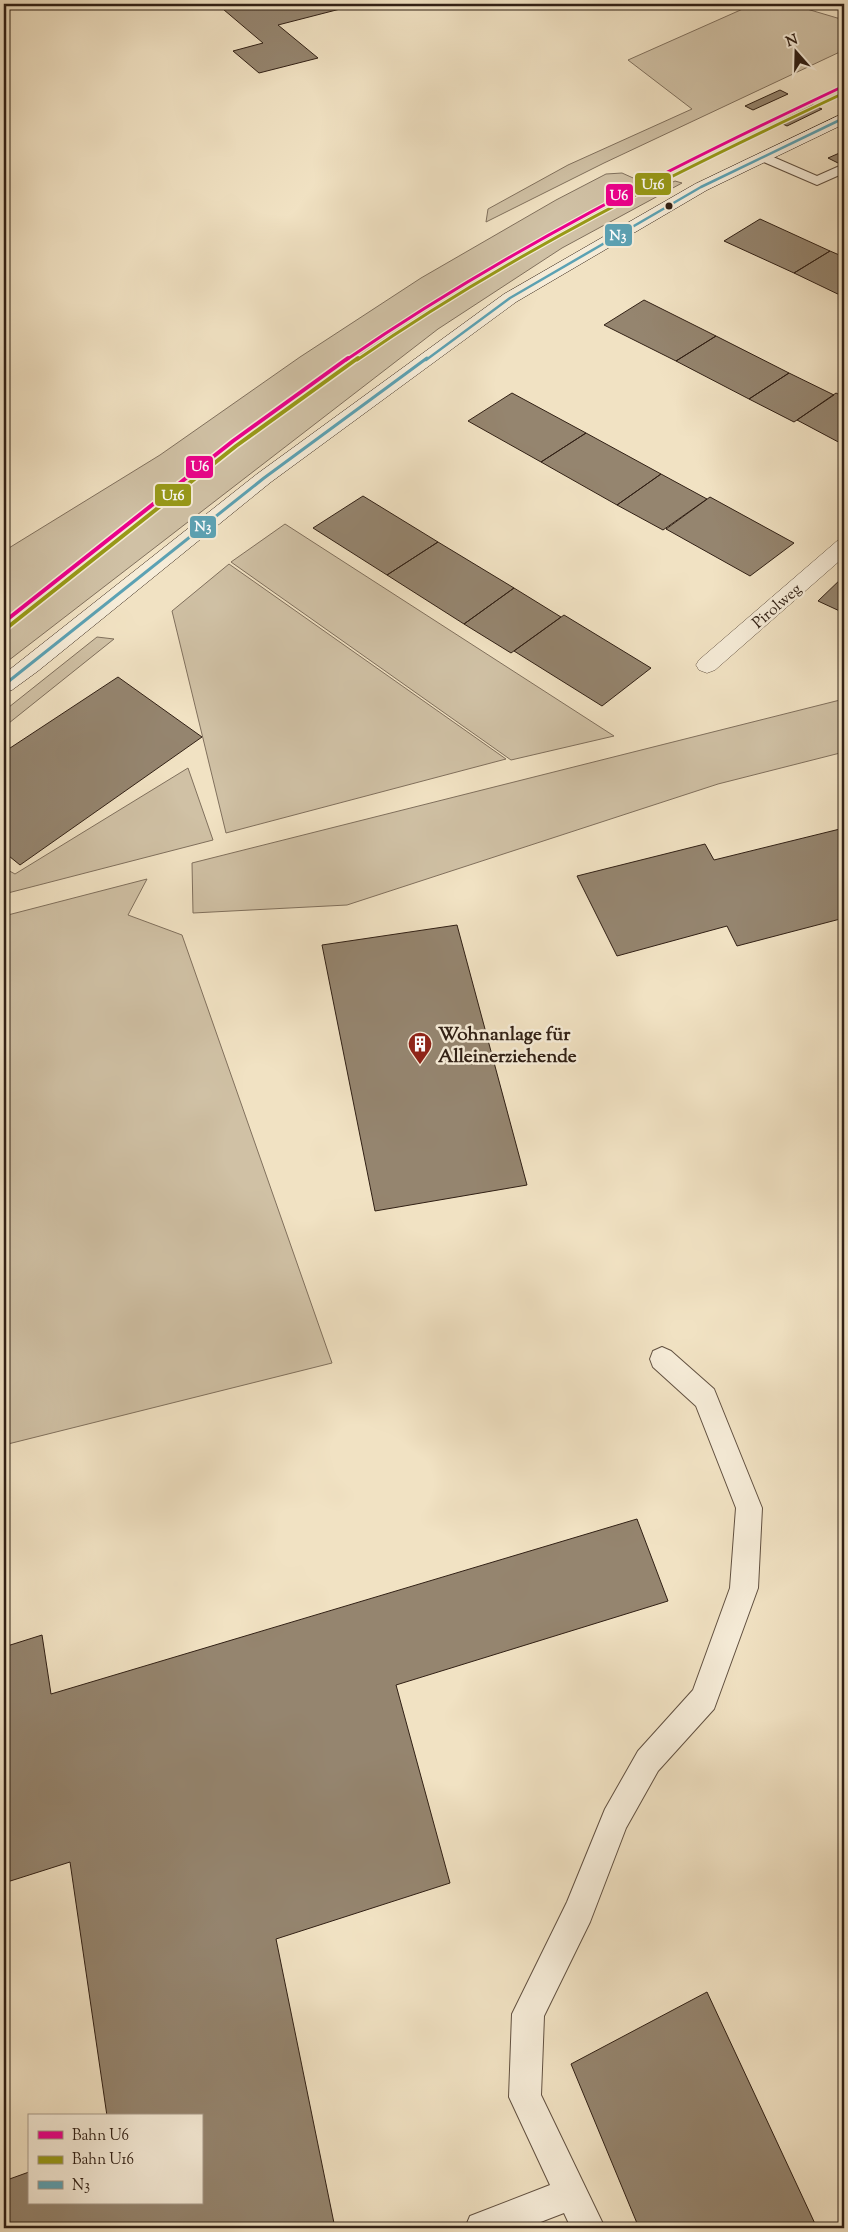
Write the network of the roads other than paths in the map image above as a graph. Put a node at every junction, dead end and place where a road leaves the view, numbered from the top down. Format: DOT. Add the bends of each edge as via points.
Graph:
graph roads {
  1 [pos="844,118"];
  2 [pos="764,157"];
  3 [pos="844,168"];
  4 [pos="844,546"];
  5 [pos="707,665"];
  6 [pos="4,684"];
  7 [pos="662,1359"];
  8 [pos="571,2194"];
  9 [pos="482,2228"];
  10 [pos="588,2228"];
  1 -- 2 [label="main road"];
  2 -- 3 [label="lane" via="817,180"];
  2 -- 6 [label="main road" via="701,187 510,298 264,478"];
  4 -- 5 [label="main road, Pirolweg"];
  7 -- 8 [label="lane" via="705,1398 749,1508 744,1588 704,1699 648,1761 615,1819 579,1911 528,2014 525,2097"];
  8 -- 9 [label="lane"];
  8 -- 10 [label="lane"];
}
